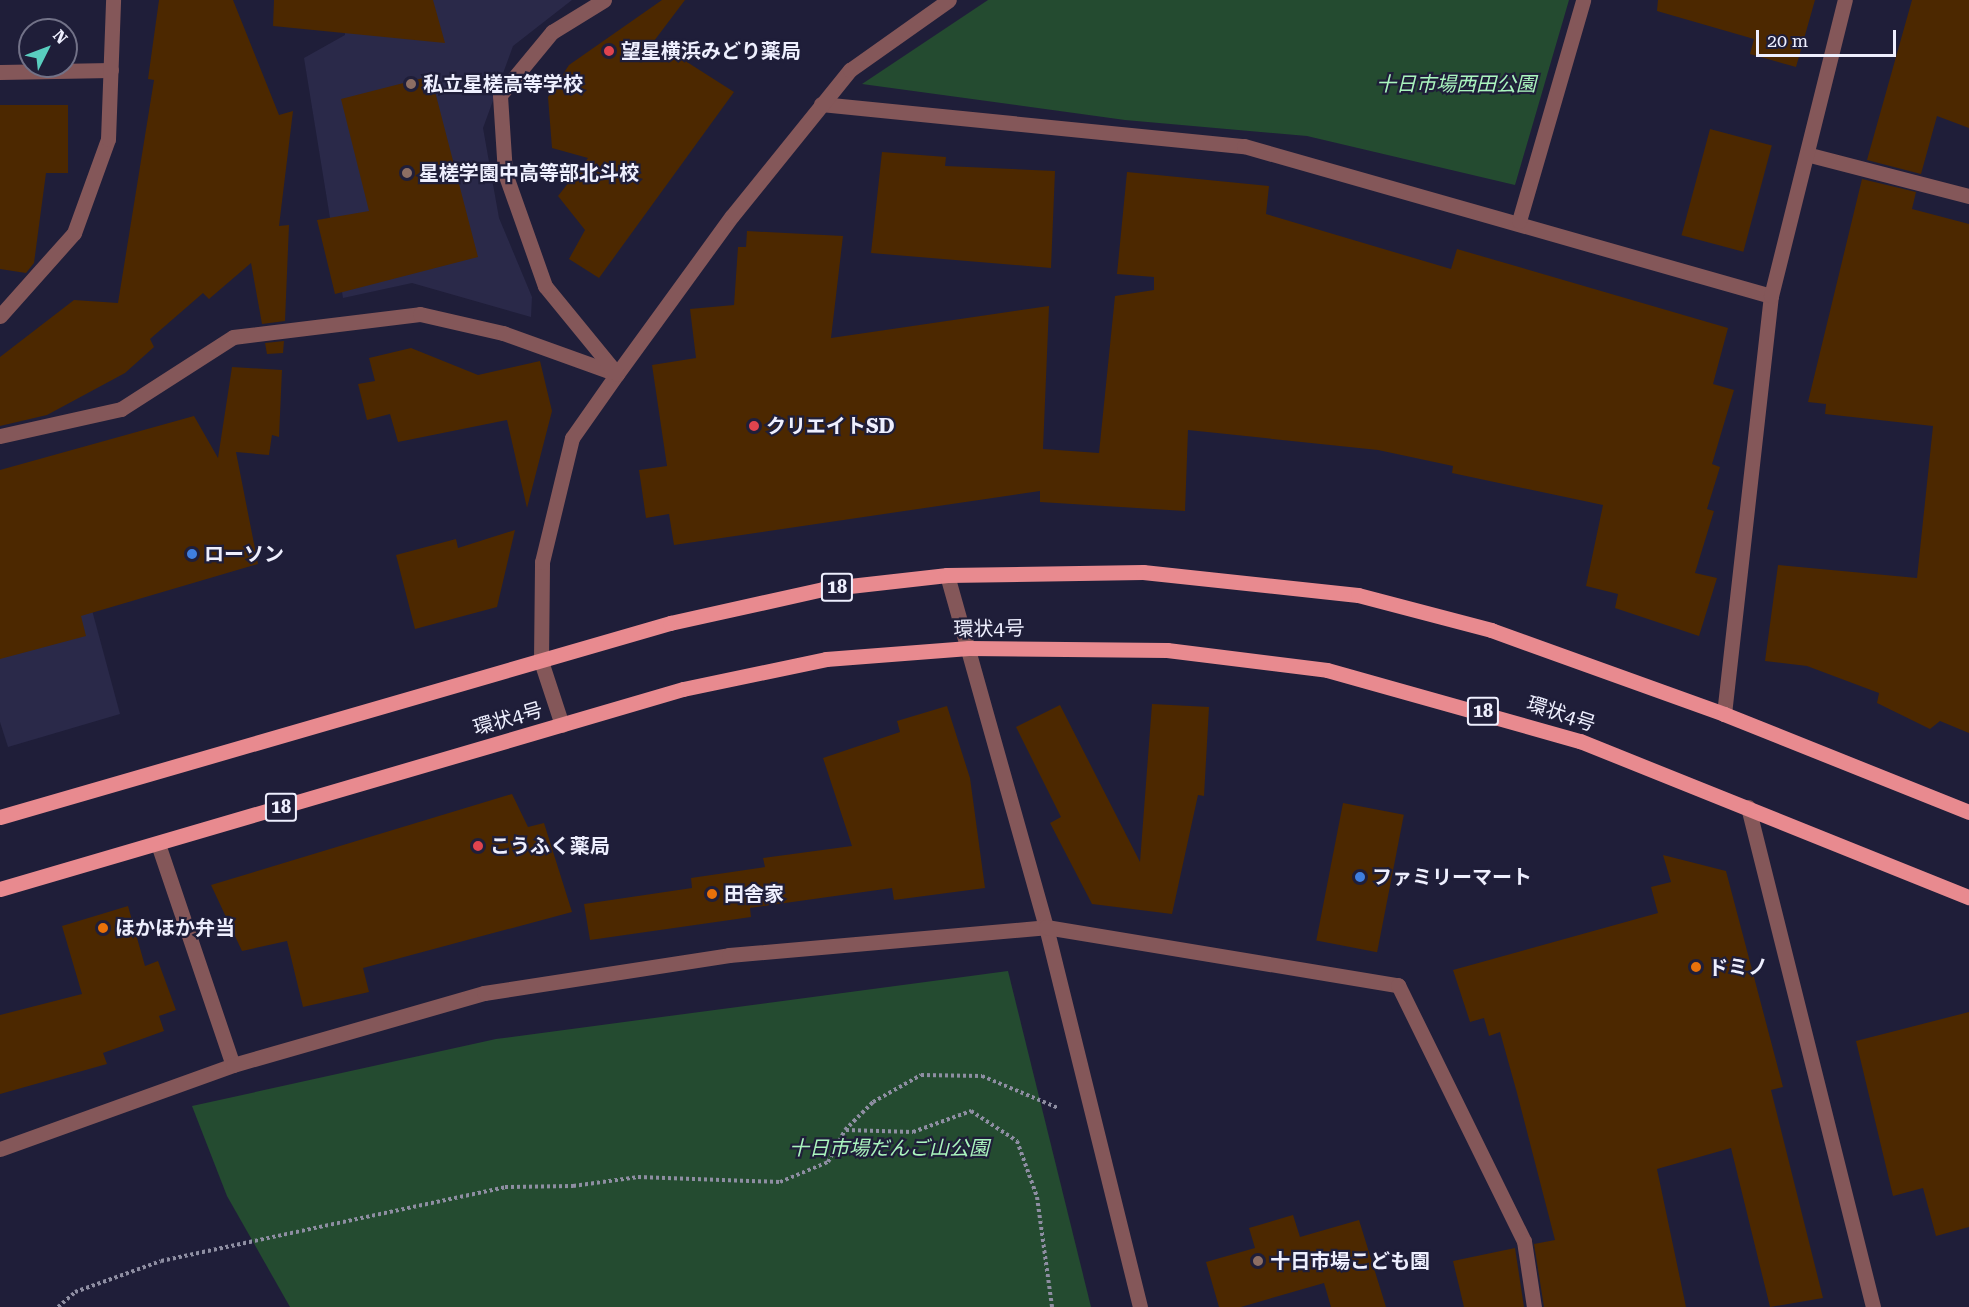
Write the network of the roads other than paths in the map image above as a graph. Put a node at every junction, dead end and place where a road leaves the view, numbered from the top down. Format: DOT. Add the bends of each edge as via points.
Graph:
graph roads {
  1 [pos="113,0"];
  2 [pos="604,0"];
  3 [pos="949,0"];
  4 [pos="1583,0"];
  5 [pos="1845,0"];
  6 [pos="111,70"];
  7 [pos="0,72"];
  8 [pos="821,104"];
  9 [pos="1810,156"];
  10 [pos="1969,196"];
  11 [pos="1519,220"];
  12 [pos="1771,296"];
  13 [pos="0,316"];
  14 [pos="617,374"];
  15 [pos="0,436"];
  16 [pos="947,575"];
  17 [pos="969,648"];
  18 [pos="541,661"];
  19 [pos="1724,714"];
  20 [pos="562,724"];
  21 [pos="1748,807"];
  22 [pos="1969,812"];
  23 [pos="0,817"];
  24 [pos="158,844"];
  25 [pos="0,889"];
  26 [pos="1969,897"];
  27 [pos="1046,927"];
  28 [pos="233,1065"];
  29 [pos="0,1149"];
  30 [pos="1140,1307"];
  31 [pos="1534,1307"];
  32 [pos="1873,1307"];
  1 -- 6 [label="street"];
  2 -- 14 [label="street" via="552,32 500,95 505,172 545,286"];
  3 -- 8 [label="street" via="850,70"];
  4 -- 11 [label="street"];
  5 -- 9 [label="street"];
  6 -- 7 [label="street"];
  6 -- 13 [label="street" via="108,139 74,233"];
  8 -- 11 [label="street" via="1244,146"];
  8 -- 14 [label="street"];
  9 -- 10 [label="street"];
  9 -- 12 [label="street"];
  11 -- 12 [label="street"];
  12 -- 19 [label="street"];
  14 -- 15 [label="street" via="503,333 420,314 233,337 121,409"];
  14 -- 18 [label="street" via="572,438 542,562"];
  16 -- 17 [label="street"];
  16 -- 18 [label="main road, 18" via="822,589 670,623"];
  16 -- 19 [label="main road, 18" via="1143,572 1358,596 1491,630"];
  17 -- 20 [label="main road, 環状4号 / 18" via="826,659 683,689"];
  17 -- 21 [label="main road, 環状4号 / 18" via="1167,650 1327,670 1580,741"];
  17 -- 27 [label="street"];
  18 -- 20 [label="street"];
  18 -- 23 [label="main road, 18"];
  19 -- 22 [label="main road, 18"];
  20 -- 24 [label="main road, 環状4号 / 18"];
  21 -- 26 [label="main road, 環状4号 / 18"];
  21 -- 32 [label="street"];
  24 -- 25 [label="main road, 環状4号 / 18"];
  24 -- 28 [label="street"];
  27 -- 28 [label="street" via="729,955 484,993"];
  27 -- 30 [label="street"];
  27 -- 31 [label="street" via="1398,985 1524,1241"];
  28 -- 29 [label="street"];
}
